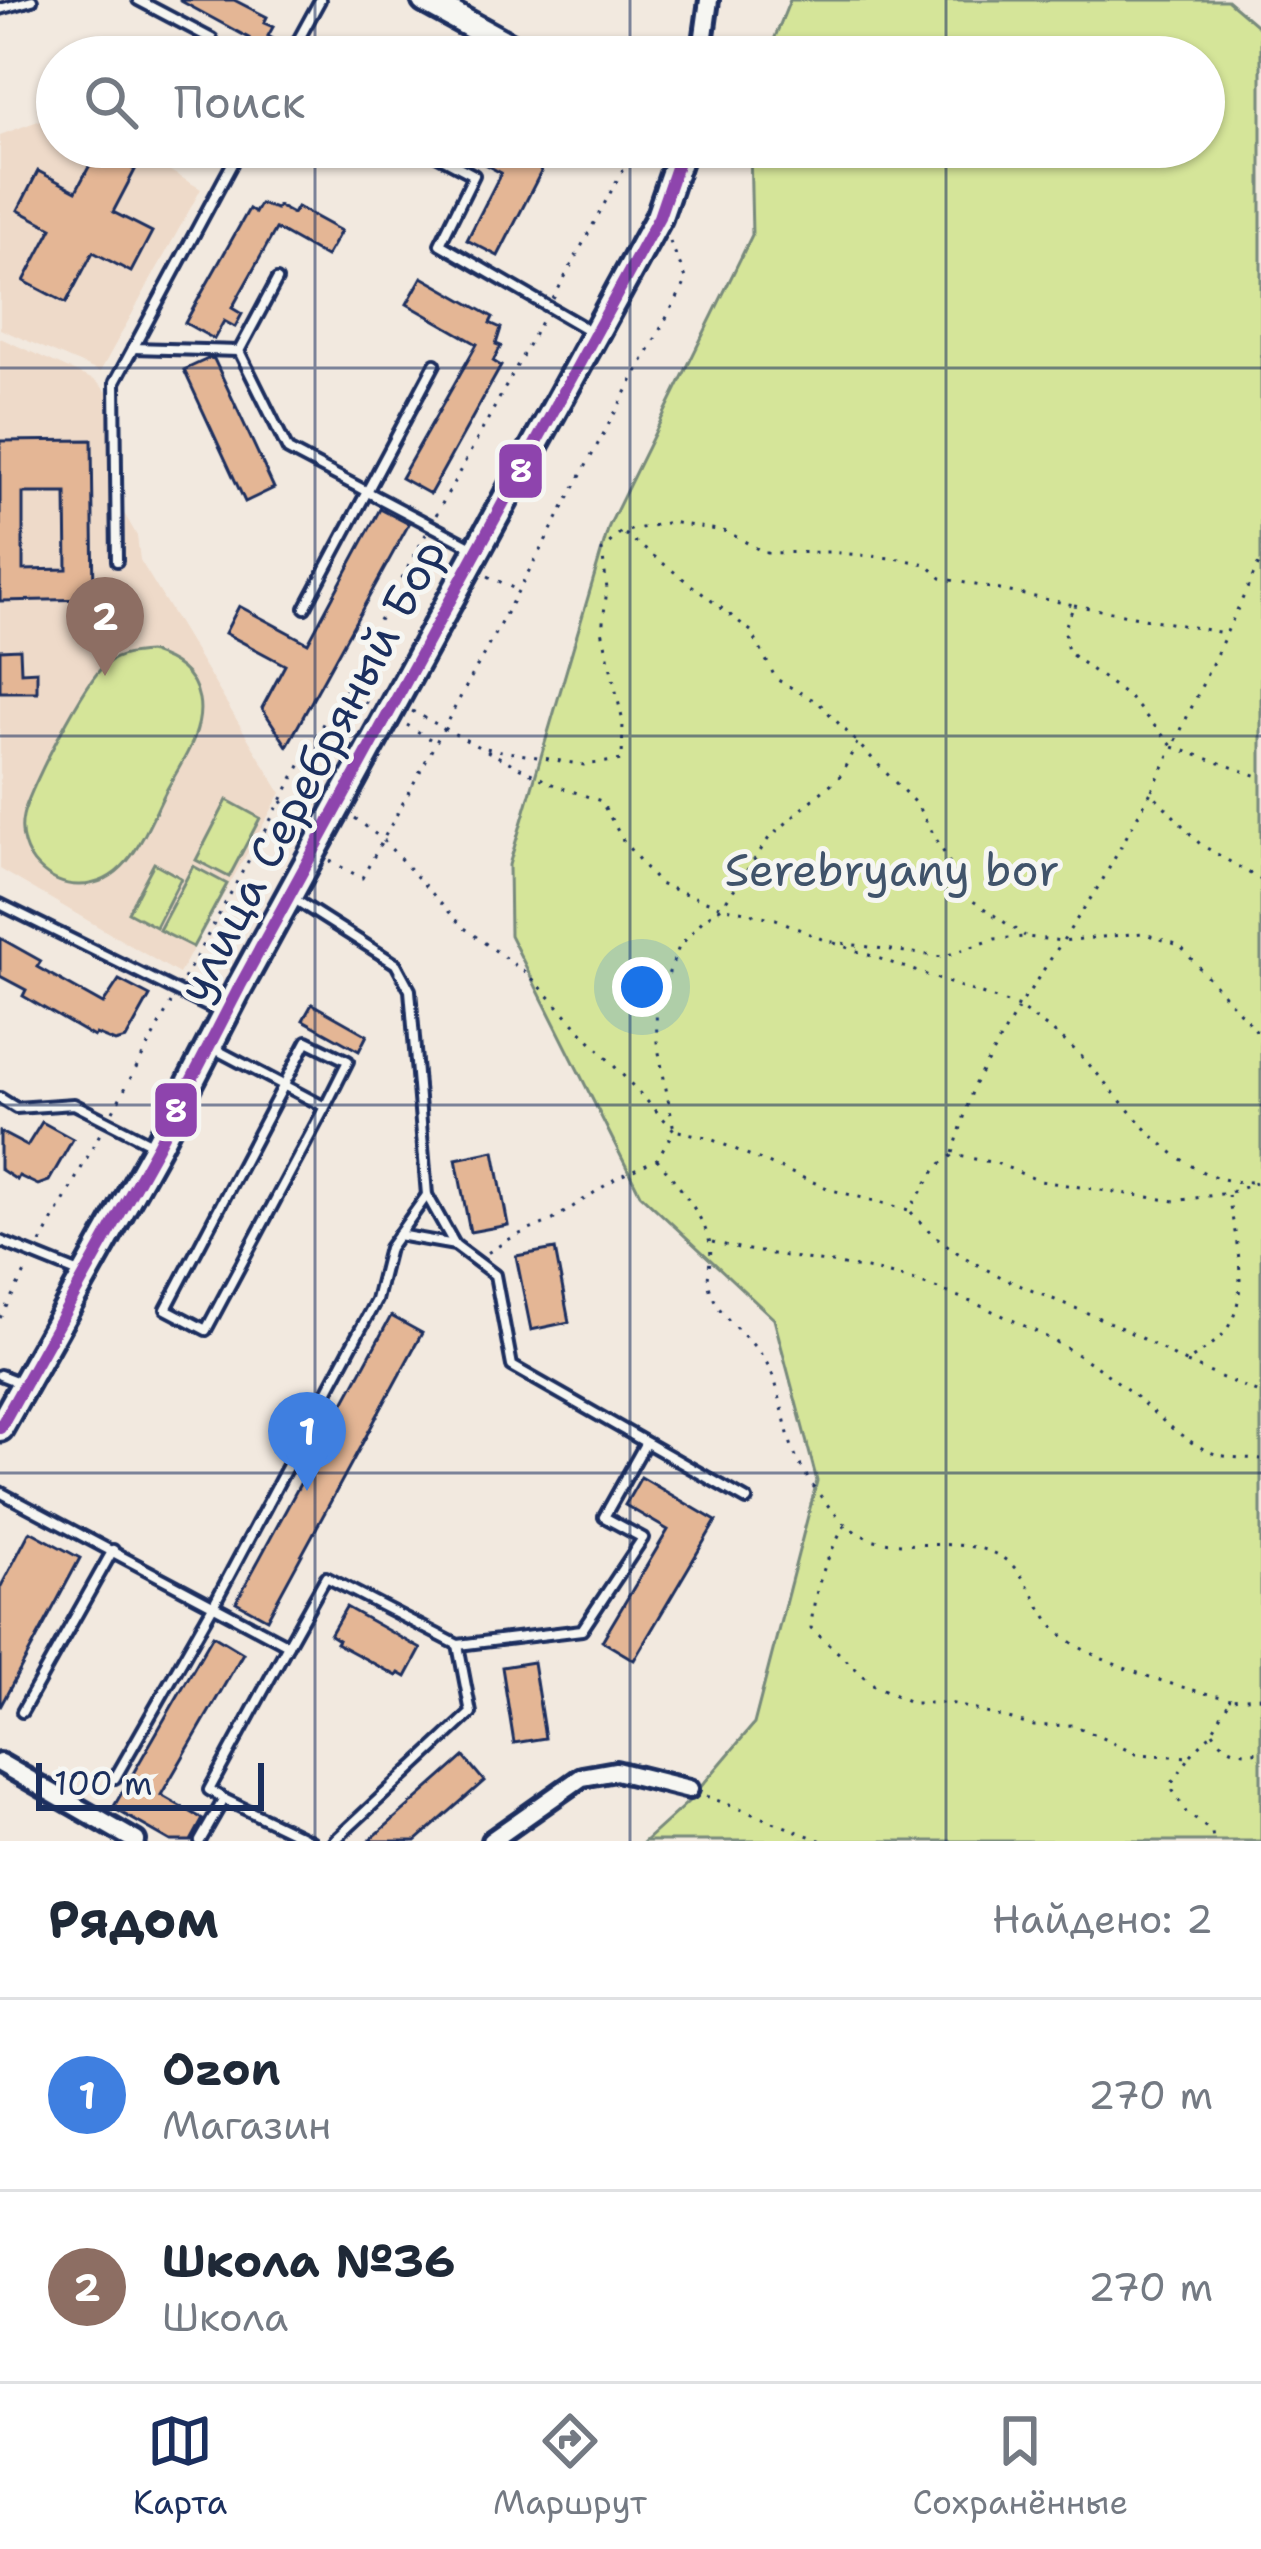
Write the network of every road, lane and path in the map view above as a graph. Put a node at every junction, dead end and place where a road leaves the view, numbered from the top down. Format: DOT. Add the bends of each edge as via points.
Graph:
graph roads {
  1 [pos="32,0"];
  2 [pos="138,0"];
  3 [pos="320,0"];
  4 [pos="425,0"];
  5 [pos="709,0"];
  6 [pos="0,9"];
  7 [pos="206,36"];
  8 [pos="301,36"];
  9 [pos="491,36"];
  10 [pos="704,36"];
  11 [pos="230,168"];
  12 [pos="459,168"];
  13 [pos="623,168"];
  14 [pos="676,168"];
  15 [pos="658,217"];
  16 [pos="277,280"];
  17 [pos="548,307"];
  18 [pos="595,334"];
  19 [pos="133,348"];
  20 [pos="239,351"];
  21 [pos="435,364"];
  22 [pos="369,492"];
  23 [pos="431,525"];
  24 [pos="621,532"];
  25 [pos="474,558"];
  26 [pos="1261,560"];
  27 [pos="117,561"];
  28 [pos="519,591"];
  29 [pos="1074,604"];
  30 [pos="305,608"];
  31 [pos="1226,633"];
  32 [pos="396,701"];
  33 [pos="444,729"];
  34 [pos="856,743"];
  35 [pos="478,747"];
  36 [pos="1173,747"];
  37 [pos="1261,777"];
  38 [pos="1151,792"];
  39 [pos="281,800"];
  40 [pos="339,806"];
  41 [pos="383,840"];
  42 [pos="314,853"];
  43 [pos="1261,880"];
  44 [pos="290,896"];
  45 [pos="0,904"];
  46 [pos="722,908"];
  47 [pos="1027,937"];
  48 [pos="826,941"];
  49 [pos="1062,941"];
  50 [pos="177,992"];
  51 [pos="1019,1006"];
  52 [pos="226,1016"];
  53 [pos="1261,1036"];
  54 [pos="210,1046"];
  55 [pos="284,1087"];
  56 [pos="0,1098"];
  57 [pos="325,1107"];
  58 [pos="107,1121"];
  59 [pos="674,1130"];
  60 [pos="157,1147"];
  61 [pos="953,1155"];
  62 [pos="657,1159"];
  63 [pos="1259,1182"];
  64 [pos="1228,1193"];
  65 [pos="427,1195"];
  66 [pos="909,1210"];
  67 [pos="398,1235"];
  68 [pos="0,1241"];
  69 [pos="710,1242"];
  70 [pos="455,1245"];
  71 [pos="35,1254"];
  72 [pos="478,1260"];
  73 [pos="84,1275"];
  74 [pos="0,1318"];
  75 [pos="1186,1363"];
  76 [pos="0,1375"];
  77 [pos="26,1385"];
  78 [pos="1261,1394"];
  79 [pos="0,1428"];
  80 [pos="645,1444"];
  81 [pos="1261,1459"];
  82 [pos="0,1492"];
  83 [pos="747,1500"];
  84 [pos="845,1525"];
  85 [pos="112,1550"];
  86 [pos="213,1606"];
  87 [pos="288,1645"];
  88 [pos="458,1646"];
  89 [pos="1261,1696"];
  90 [pos="1231,1699"];
  91 [pos="22,1712"];
  92 [pos="1213,1731"];
  93 [pos="1261,1751"];
  94 [pos="1190,1757"];
  95 [pos="0,1763"];
  96 [pos="115,1778"];
  97 [pos="689,1789"];
  98 [pos="224,1799"];
  99 [pos="136,1841"];
  100 [pos="200,1841"];
  101 [pos="311,1841"];
  102 [pos="334,1841"];
  103 [pos="491,1841"];
  104 [pos="822,1841"];
  105 [pos="1213,1841"];
  1 -- 6 [label="lane"];
  2 -- 7 [label="lane"];
  3 -- 8 [label="lane"];
  4 -- 9 [label="street"];
  5 -- 10 [label="street"];
  11 -- 19 [label="lane"];
  12 -- 17 [label="lane" via="474,176 440,244"];
  13 -- 17 [label="path"];
  14 -- 15 [label="street, улица Серебряный Бор"];
  15 -- 18 [label="street, улица Серебряный Бор"];
  15 -- 28 [label="path" via="687,280"];
  16 -- 20 [label="lane"];
  17 -- 18 [label="lane"];
  17 -- 23 [label="path"];
  18 -- 25 [label="street, улица Серебряный Бор"];
  19 -- 20 [label="lane"];
  19 -- 27 [label="lane" via="115,382"];
  20 -- 22 [label="lane" via="288,450"];
  21 -- 22 [label="lane"];
  22 -- 23 [label="lane"];
  22 -- 30 [label="lane"];
  23 -- 25 [label="lane"];
  23 -- 39 [label="path"];
  24 -- 29 [label="path" via="671,522 728,532 765,554 926,563 941,578"];
  24 -- 34 [label="path" via="751,631 776,679 819,704"];
  24 -- 35 [label="path" via="602,550 602,630 623,722 622,760 584,764"];
  25 -- 28 [label="path"];
  25 -- 32 [label="street, улица Серебряный Бор"];
  26 -- 31 [label="path"];
  28 -- 33 [label="path"];
  29 -- 31 [label="path"];
  29 -- 36 [label="path" via="1064,630 1068,652 1131,699"];
  31 -- 36 [label="path"];
  32 -- 33 [label="path"];
  32 -- 40 [label="street, улица Серебряный Бор"];
  33 -- 35 [label="path"];
  33 -- 41 [label="path"];
  34 -- 46 [label="path" via="841,775 769,838"];
  34 -- 47 [label="path" via="916,805 970,899"];
  35 -- 46 [label="path" via="601,801 659,884"];
  36 -- 37 [label="path"];
  36 -- 38 [label="path"];
  38 -- 43 [label="path" via="1200,844"];
  38 -- 49 [label="path"];
  39 -- 42 [label="path"];
  39 -- 50 [label="path"];
  40 -- 41 [label="path"];
  40 -- 42 [label="street, улица Серебряный Бор"];
  41 -- 42 [label="path" via="362,878"];
  41 -- 59 [label="path" via="463,926 530,976"];
  42 -- 44 [label="street, улица Серебряный Бор"];
  44 -- 52 [label="street, улица Серебряный Бор"];
  44 -- 65 [label="lane" via="396,964 410,990"];
  45 -- 50 [label="lane"];
  46 -- 48 [label="path"];
  46 -- 59 [label="path" via="679,947 656,1005"];
  47 -- 48 [label="path" via="942,957"];
  47 -- 49 [label="path"];
  48 -- 51 [label="path"];
  49 -- 51 [label="path"];
  49 -- 53 [label="path" via="1142,933 1179,945"];
  50 -- 52 [label="lane"];
  50 -- 58 [label="path"];
  51 -- 61 [label="path" via="974,1085"];
  51 -- 63 [label="path" via="1077,1051 1151,1134 1198,1171"];
  52 -- 54 [label="street, улица Серебряный Бор"];
  54 -- 55 [label="lane"];
  54 -- 60 [label="street, улица Серебряный Бор"];
  55 -- 57 [label="lane"];
  55 -- 57 [label="lane" via="307,1041 348,1061"];
  55 -- 57 [label="lane" via="166,1309 206,1330"];
  56 -- 58 [label="lane" via="16,1108 74,1105"];
  58 -- 60 [label="lane"];
  58 -- 71 [label="path"];
  59 -- 62 [label="path"];
  59 -- 66 [label="path"];
  60 -- 73 [label="street, улица Серебряный Бор"];
  61 -- 64 [label="path" via="1040,1181 1175,1201"];
  61 -- 66 [label="path"];
  62 -- 69 [label="path"];
  62 -- 72 [label="path"];
  63 -- 64 [label="path"];
  64 -- 75 [label="path" via="1239,1292 1225,1332"];
  65 -- 67 [label="lane"];
  65 -- 70 [label="lane"];
  66 -- 75 [label="path" via="933,1238 999,1278"];
  67 -- 70 [label="lane"];
  67 -- 86 [label="lane" via="376,1300"];
  68 -- 71 [label="lane"];
  69 -- 81 [label="path" via="939,1289 1055,1342 1216,1454"];
  69 -- 84 [label="path" via="708,1286 729,1325 764,1359 792,1449"];
  70 -- 72 [label="lane"];
  71 -- 73 [label="lane"];
  71 -- 74 [label="path"];
  72 -- 80 [label="lane" via="495,1275 512,1366"];
  73 -- 77 [label="street, улица Серебряный Бор"];
  75 -- 78 [label="path"];
  76 -- 77 [label="lane"];
  77 -- 79 [label="street, улица Серебряный Бор"];
  80 -- 83 [label="lane"];
  80 -- 88 [label="lane" via="604,1517 643,1538 581,1630"];
  82 -- 85 [label="lane"];
  84 -- 90 [label="path" via="876,1539 976,1545 1010,1562 1061,1634 1183,1690"];
  84 -- 94 [label="path" via="824,1563 811,1628 874,1685 912,1703 950,1703 1034,1726 1074,1725 1136,1754"];
  85 -- 86 [label="lane"];
  85 -- 91 [label="lane"];
  86 -- 87 [label="lane"];
  86 -- 96 [label="lane"];
  87 -- 88 [label="lane" via="326,1577"];
  87 -- 98 [label="lane" via="209,1790"];
  88 -- 102 [label="lane" via="471,1713"];
  89 -- 90 [label="path"];
  90 -- 92 [label="path"];
  92 -- 93 [label="path" via="1242,1754"];
  92 -- 94 [label="path"];
  94 -- 105 [label="path" via="1170,1786"];
  95 -- 99 [label="street"];
  97 -- 103 [label="street" via="616,1772 582,1777"];
  97 -- 104 [label="path"];
  98 -- 100 [label="lane"];
  98 -- 101 [label="lane"];
}
